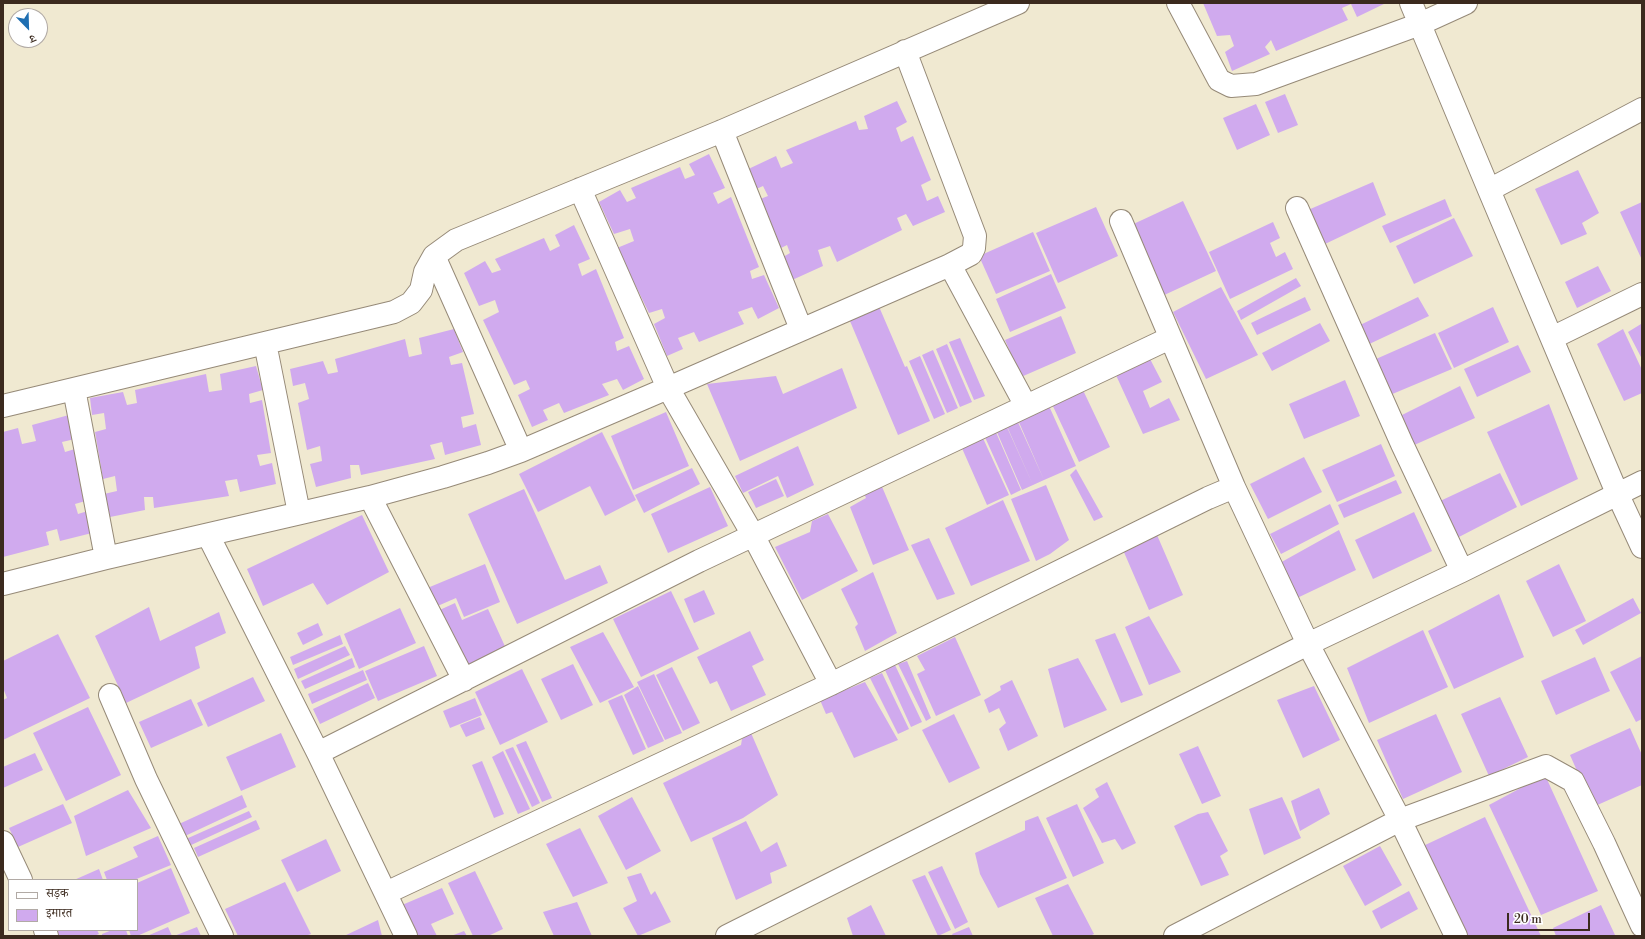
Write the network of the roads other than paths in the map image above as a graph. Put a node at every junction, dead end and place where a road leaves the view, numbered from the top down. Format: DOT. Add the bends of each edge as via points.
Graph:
graph roads {
  1 [pos="1018,3"];
  2 [pos="1178,3"];
  3 [pos="1411,3"];
  4 [pos="1466,3"];
  5 [pos="1420,24"];
  6 [pos="905,51"];
  7 [pos="1642,109"];
  8 [pos="722,131"];
  9 [pos="580,189"];
  10 [pos="1489,190"];
  11 [pos="1297,208"];
  12 [pos="1120,221"];
  13 [pos="434,256"];
  14 [pos="950,265"];
  15 [pos="1642,294"];
  16 [pos="801,329"];
  17 [pos="1170,338"];
  18 [pos="1552,338"];
  19 [pos="265,343"];
  20 [pos="668,388"];
  21 [pos="74,389"];
  22 [pos="3,406"];
  23 [pos="1026,406"];
  24 [pos="521,451"];
  25 [pos="1642,482"];
  26 [pos="1234,487"];
  27 [pos="1617,493"];
  28 [pos="370,496"];
  29 [pos="299,512"];
  30 [pos="208,535"];
  31 [pos="753,535"];
  32 [pos="1642,547"];
  33 [pos="106,558"];
  34 [pos="1462,571"];
  35 [pos="3,584"];
  36 [pos="1308,644"];
  37 [pos="464,680"];
  38 [pos="831,684"];
  39 [pos="110,695"];
  40 [pos="318,753"];
  41 [pos="1400,820"];
  42 [pos="3,842"];
  43 [pos="21,879"];
  44 [pos="386,893"];
  45 [pos="1642,926"];
  46 [pos="222,936"];
  47 [pos="406,936"];
  48 [pos="727,936"];
  49 [pos="1174,936"];
  50 [pos="1456,936"];
  1 -- 6 [label="street"];
  2 -- 5 [label="street" via="1219,80 1231,86 1256,84"];
  3 -- 5 [label="street"];
  4 -- 5 [label="street"];
  5 -- 10 [label="street"];
  6 -- 8 [label="street"];
  6 -- 14 [label="street" via="974,236 971,254"];
  7 -- 10 [label="street"];
  8 -- 9 [label="street"];
  8 -- 16 [label="street"];
  9 -- 13 [label="street" via="456,240"];
  9 -- 20 [label="street"];
  10 -- 18 [label="street"];
  11 -- 34 [label="street" via="1402,444"];
  12 -- 17 [label="street"];
  13 -- 19 [label="street" via="424,272 421,290 411,303 394,312"];
  13 -- 24 [label="street"];
  14 -- 16 [label="street"];
  14 -- 23 [label="street"];
  15 -- 18 [label="street"];
  16 -- 20 [label="street"];
  17 -- 23 [label="street"];
  17 -- 26 [label="street"];
  18 -- 27 [label="street"];
  19 -- 21 [label="street"];
  19 -- 29 [label="street"];
  20 -- 24 [label="street"];
  20 -- 31 [label="street"];
  21 -- 22 [label="street"];
  21 -- 33 [label="street"];
  23 -- 31 [label="street"];
  24 -- 28 [label="street" via="443,477"];
  25 -- 27 [label="street"];
  26 -- 36 [label="street"];
  26 -- 38 [label="street"];
  27 -- 32 [label="street"];
  27 -- 34 [label="street"];
  28 -- 29 [label="street"];
  28 -- 37 [label="street"];
  29 -- 30 [label="street"];
  30 -- 33 [label="street"];
  30 -- 40 [label="street"];
  31 -- 37 [label="street"];
  31 -- 38 [label="street"];
  33 -- 35 [label="street"];
  34 -- 36 [label="street"];
  36 -- 41 [label="street"];
  36 -- 48 [label="street"];
  37 -- 40 [label="street"];
  38 -- 44 [label="street"];
  39 -- 46 [label="street" via="146,779"];
  40 -- 44 [label="street"];
  41 -- 45 [label="street" via="1546,766 1573,782"];
  41 -- 49 [label="street"];
  41 -- 50 [label="street"];
  42 -- 43 [label="street"];
  44 -- 47 [label="street"];
}
